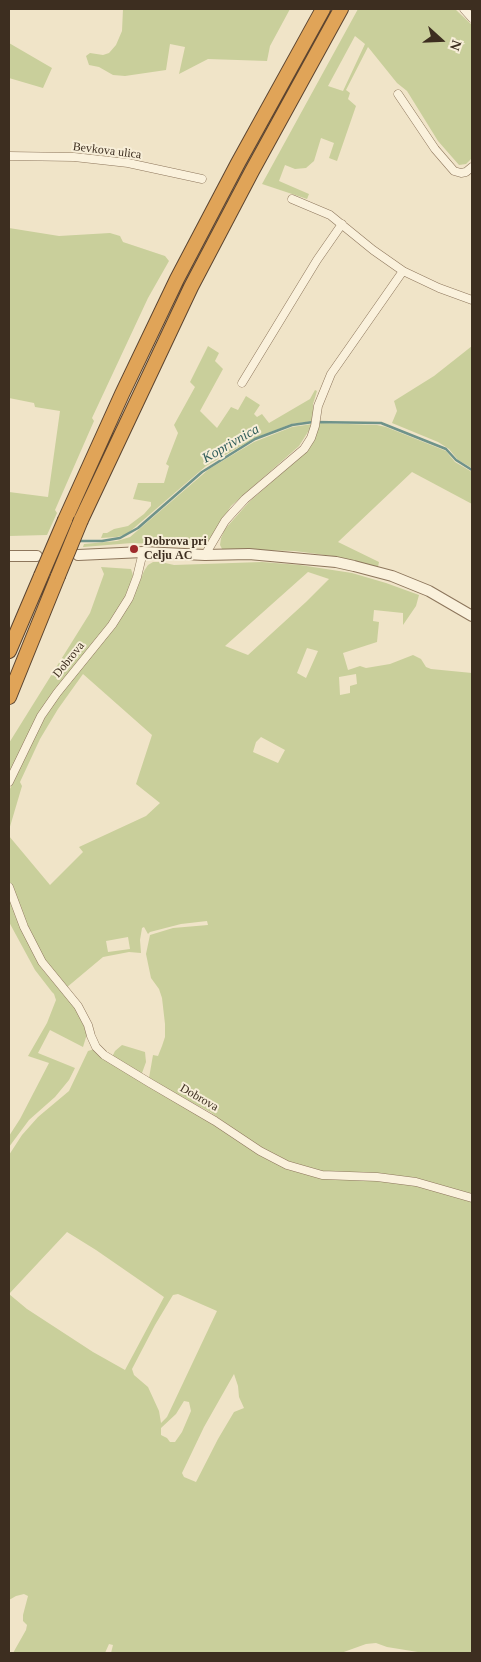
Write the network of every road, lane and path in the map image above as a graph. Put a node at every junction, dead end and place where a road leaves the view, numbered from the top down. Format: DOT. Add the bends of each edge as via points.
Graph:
graph roads {
  1 [pos="323,9"];
  2 [pos="341,9"];
  3 [pos="464,9"];
  4 [pos="472,18"];
  5 [pos="398,94"];
  6 [pos="9,156"];
  7 [pos="472,167"];
  8 [pos="202,179"];
  9 [pos="292,199"];
  10 [pos="342,224"];
  11 [pos="403,271"];
  12 [pos="472,300"];
  13 [pos="242,383"];
  14 [pos="143,552"];
  15 [pos="78,555"];
  16 [pos="205,555"];
  17 [pos="9,556"];
  18 [pos="37,556"];
  19 [pos="472,616"];
  20 [pos="9,651"];
  21 [pos="9,697"];
  22 [pos="9,782"];
  23 [pos="9,887"];
  24 [pos="472,1198"];
  1 -- 20 [label="highway, bridge" via="177,279 65,520"];
  2 -- 21 [label="highway, bridge" via="191,287 81,520"];
  3 -- 4 [label="street"];
  5 -- 7 [label="street" via="454,171 466,172"];
  6 -- 8 [label="street, Bevkova ulica" via="74,157 128,163"];
  9 -- 10 [label="street"];
  10 -- 11 [label="street"];
  10 -- 13 [label="street"];
  11 -- 12 [label="street"];
  11 -- 16 [label="street" via="331,374 321,397 311,438 304,449 245,499 225,521"];
  14 -- 15 [label="street"];
  14 -- 16 [label="street"];
  14 -- 22 [label="street, Dobrova" via="129,598 112,625 41,716"];
  16 -- 19 [label="street" via="296,557 354,566 392,576 429,591"];
  17 -- 18 [label="street"];
  23 -- 24 [label="street, Dobrova" via="42,962 78,1006 90,1036 104,1055 287,1165 322,1175 416,1182"];
}
